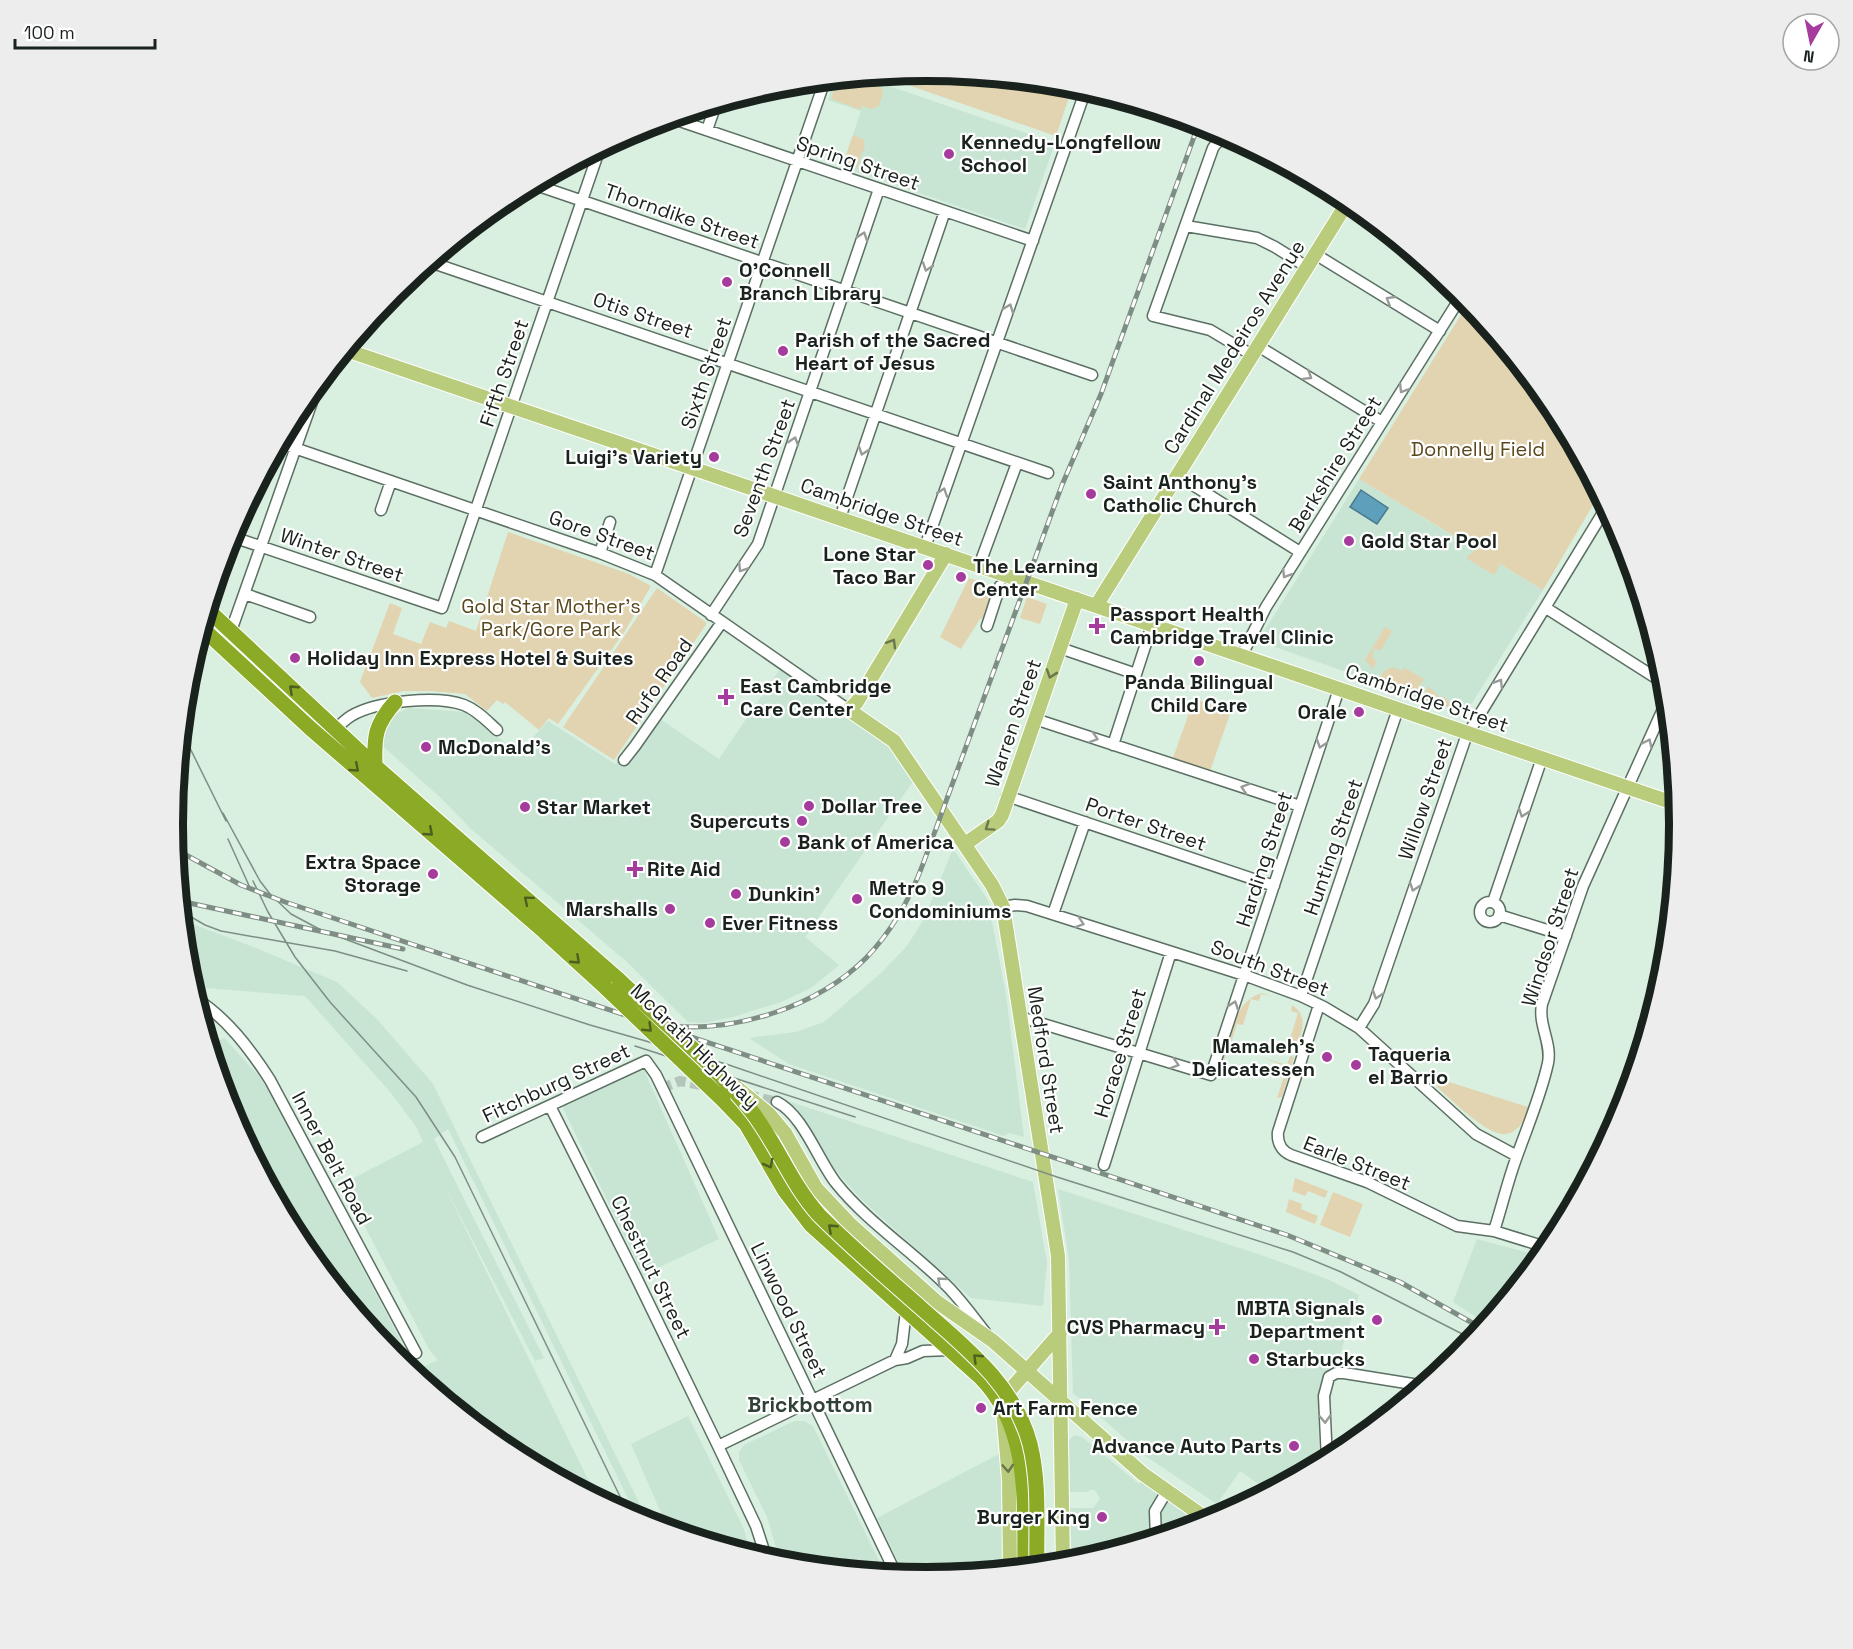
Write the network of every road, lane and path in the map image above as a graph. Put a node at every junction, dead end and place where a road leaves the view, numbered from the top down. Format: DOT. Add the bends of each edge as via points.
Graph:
graph roads {
  1 [pos="823,88"];
  2 [pos="1083,98"];
  3 [pos="713,112"];
  4 [pos="683,122"];
  5 [pos="707,130"];
  6 [pos="1218,141"];
  7 [pos="596,159"];
  8 [pos="798,161"];
  9 [pos="544,188"];
  10 [pos="879,189"];
  11 [pos="582,201"];
  12 [pos="1344,209"];
  13 [pos="945,212"];
  14 [pos="1186,226"];
  15 [pos="1033,242"];
  16 [pos="1315,254"];
  17 [pos="763,262"];
  18 [pos="439,264"];
  19 [pos="1307,267"];
  20 [pos="844,290"];
  21 [pos="548,302"];
  22 [pos="1457,304"];
  23 [pos="911,312"];
  24 [pos="1440,331"];
  25 [pos="996,343"];
  26 [pos="1255,350"];
  27 [pos="353,352"];
  28 [pos="729,363"];
  29 [pos="1092,375"];
  30 [pos="810,392"];
  31 [pos="512,406"];
  32 [pos="310,409"];
  33 [pos="876,414"];
  34 [pos="1382,422"];
  35 [pos="960,443"];
  36 [pos="288,445"];
  37 [pos="296,448"];
  38 [pos="1017,462"];
  39 [pos="693,468"];
  40 [pos="1048,473"];
  41 [pos="1177,476"];
  42 [pos="391,481"];
  43 [pos="775,496"];
  44 [pos="381,510"];
  45 [pos="477,510"];
  46 [pos="1602,515"];
  47 [pos="840,518"];
  48 [pos="610,522"];
  49 [pos="240,540"];
  50 [pos="262,547"];
  51 [pos="925,547"];
  52 [pos="1300,552"];
  53 [pos="600,553"];
  54 [pos="946,554"];
  55 [pos="979,566"];
  56 [pos="655,574"];
  57 [pos="1000,586"];
  58 [pos="245,594"];
  59 [pos="1077,599"];
  60 [pos="1096,606"];
  61 [pos="442,608"];
  62 [pos="1546,608"];
  63 [pos="213,615"];
  64 [pos="711,615"];
  65 [pos="310,617"];
  66 [pos="722,622"];
  67 [pos="1152,625"];
  68 [pos="987,626"];
  69 [pos="231,631"];
  70 [pos="208,633"];
  71 [pos="1060,648"];
  72 [pos="1242,655"];
  73 [pos="1136,674"];
  74 [pos="1655,677"];
  75 [pos="1339,689"];
  76 [pos="395,702"];
  77 [pos="1398,709"];
  78 [pos="849,710"];
  79 [pos="1662,712"];
  80 [pos="1035,719"];
  81 [pos="336,729"];
  82 [pos="497,730"];
  83 [pos="1468,733"];
  84 [pos="324,741"];
  85 [pos="1113,745"];
  86 [pos="903,754"];
  87 [pos="1542,758"];
  88 [pos="624,760"];
  89 [pos="375,766"];
  90 [pos="1627,787"];
  91 [pos="1007,796"];
  92 [pos="1669,802"];
  93 [pos="1300,806"];
  94 [pos="1085,822"];
  95 [pos="965,844"];
  96 [pos="1274,886"];
  97 [pos="1493,902"];
  98 [pos="1003,907"];
  99 [pos="1053,914"];
  100 [pos="1499,915"];
  101 [pos="1566,936"];
  102 [pos="1170,952"];
  103 [pos="1244,975"];
  104 [pos="612,984"];
  105 [pos="1301,996"];
  106 [pos="1319,1005"];
  107 [pos="205,1006"];
  108 [pos="1020,1017"];
  109 [pos="1359,1028"];
  110 [pos="1139,1053"];
  111 [pos="646,1061"];
  112 [pos="705,1062"];
  113 [pos="777,1102"];
  114 [pos="549,1106"];
  115 [pos="482,1137"];
  116 [pos="1517,1156"];
  117 [pos="1104,1165"];
  118 [pos="1494,1231"];
  119 [pos="1540,1245"];
  120 [pos="906,1311"];
  121 [pos="1060,1333"];
  122 [pos="993,1341"];
  123 [pos="949,1350"];
  124 [pos="416,1353"];
  125 [pos="895,1360"];
  126 [pos="1026,1370"];
  127 [pos="1415,1384"];
  128 [pos="812,1399"];
  129 [pos="1060,1401"];
  130 [pos="1003,1410"];
  131 [pos="718,1446"];
  132 [pos="1327,1451"];
  133 [pos="1167,1491"];
  134 [pos="1201,1515"];
  135 [pos="1156,1532"];
  136 [pos="764,1550"];
  137 [pos="1063,1556"];
  138 [pos="1037,1560"];
  139 [pos="1025,1562"];
  140 [pos="1010,1563"];
  141 [pos="892,1567"];
  1 -- 8 [label="street, Sixth Street"];
  2 -- 15 [label="street"];
  3 -- 5 [label="street"];
  4 -- 5 [label="street, Spring Street"];
  5 -- 8 [label="street, Spring Street"];
  6 -- 14 [label="street"];
  7 -- 11 [label="street, Fifth Street"];
  8 -- 10 [label="street, Spring Street"];
  8 -- 17 [label="street, Sixth Street"];
  9 -- 11 [label="street, Thorndike Street"];
  10 -- 13 [label="street, Spring Street"];
  20 -- 10 [label="street, Seventh Street, one-way"];
  11 -- 17 [label="street, Thorndike Street"];
  11 -- 21 [label="street, Fifth Street"];
  12 -- 16 [label="main road, Cardinal Medeiros Avenue"];
  13 -- 15 [label="street, Spring Street"];
  13 -- 23 [label="street, one-way"];
  14 -- 19 [label="street" via="1257,238"];
  14 -- 26 [label="street" via="1153,316 1210,330"];
  25 -- 15 [label="street, one-way"];
  16 -- 19 [label="main road, Cardinal Medeiros Avenue"];
  24 -- 16 [label="street, one-way"];
  17 -- 20 [label="street, Thorndike Street"];
  17 -- 28 [label="street, Sixth Street"];
  18 -- 21 [label="street, Otis Street"];
  19 -- 26 [label="main road, Cardinal Medeiros Avenue"];
  20 -- 23 [label="street, Thorndike Street"];
  20 -- 30 [label="street, Seventh Street"];
  21 -- 28 [label="street, Otis Street"];
  21 -- 31 [label="street, Fifth Street"];
  22 -- 24 [label="street, Berkshire Street"];
  23 -- 25 [label="street, Thorndike Street"];
  23 -- 33 [label="street"];
  24 -- 34 [label="street, Berkshire Street, one-way"];
  25 -- 29 [label="street, Thorndike Street"];
  25 -- 35 [label="street"];
  26 -- 34 [label="street, one-way"];
  26 -- 41 [label="main road, Cardinal Medeiros Avenue"];
  27 -- 31 [label="main road, Cambridge Street"];
  28 -- 30 [label="street, Otis Street"];
  28 -- 39 [label="street, Sixth Street"];
  30 -- 33 [label="street, Otis Street"];
  43 -- 30 [label="street, Seventh Street, one-way"];
  31 -- 39 [label="main road, Cambridge Street"];
  31 -- 45 [label="street, Fifth Street"];
  32 -- 37 [label="street"];
  33 -- 35 [label="street, Otis Street"];
  33 -- 47 [label="street, one-way"];
  34 -- 52 [label="street, Berkshire Street"];
  35 -- 38 [label="street, Otis Street"];
  51 -- 35 [label="street, one-way"];
  36 -- 37 [label="street, Gore Street"];
  37 -- 42 [label="street, Gore Street"];
  37 -- 50 [label="street"];
  38 -- 40 [label="street, Otis Street"];
  38 -- 55 [label="street"];
  39 -- 43 [label="main road, Cambridge Street"];
  39 -- 56 [label="street, Sixth Street"];
  41 -- 52 [label="street"];
  41 -- 60 [label="main road, Cardinal Medeiros Avenue"];
  42 -- 44 [label="street"];
  42 -- 45 [label="street, Gore Street"];
  43 -- 47 [label="main road, Cambridge Street"];
  43 -- 64 [label="street, Seventh Street, one-way" via="758,544"];
  45 -- 53 [label="street, Gore Street"];
  45 -- 61 [label="street, Fifth Street"];
  46 -- 62 [label="street, Willow Street"];
  47 -- 51 [label="main road, Cambridge Street"];
  48 -- 53 [label="street"];
  49 -- 50 [label="street, Winter Street"];
  50 -- 58 [label="street"];
  50 -- 61 [label="street, Winter Street"];
  51 -- 54 [label="main road, Cambridge Street"];
  52 -- 72 [label="street, Berkshire Street, one-way"];
  53 -- 56 [label="street, Gore Street"];
  54 -- 55 [label="main road, Cambridge Street"];
  78 -- 54 [label="main road, one-way"];
  55 -- 59 [label="main road, Cambridge Street"];
  56 -- 64 [label="street, Gore Street"];
  57 -- 68 [label="street"];
  58 -- 65 [label="street"];
  58 -- 69 [label="street"];
  59 -- 60 [label="main road, Cambridge Street"];
  59 -- 71 [label="main road, Warren Street"];
  60 -- 67 [label="main road, Cambridge Street"];
  62 -- 74 [label="street"];
  83 -- 62 [label="street, Willow Street, one-way"];
  63 -- 69 [label="highway, McGrath Highway"];
  64 -- 66 [label="street, Gore Street"];
  66 -- 78 [label="street, Gore Street"];
  66 -- 88 [label="street, Rufo Road"];
  67 -- 72 [label="main road, Cambridge Street"];
  67 -- 73 [label="street"];
  81 -- 69 [label="highway, McGrath Highway, one-way"];
  70 -- 84 [label="highway, McGrath Highway"];
  71 -- 73 [label="street"];
  71 -- 80 [label="main road, Warren Street, one-way"];
  72 -- 75 [label="main road, Cambridge Street"];
  73 -- 85 [label="street"];
  75 -- 77 [label="main road, Cambridge Street"];
  75 -- 93 [label="street, Harding Street, one-way"];
  76 -- 81 [label="street" via="356,713"];
  76 -- 82 [label="street" via="463,705"];
  76 -- 89 [label="highway" via="376,730"];
  77 -- 83 [label="main road, Cambridge Street"];
  77 -- 105 [label="street, Hunting Street"];
  78 -- 86 [label="main road, Gore Street" via="894,741"];
  90 -- 79 [label="street, Windsor Street, one-way"];
  80 -- 85 [label="street, one-way"];
  80 -- 91 [label="main road, Warren Street"];
  81 -- 84 [label="street"];
  81 -- 89 [label="highway, McGrath Highway"];
  83 -- 87 [label="main road, Cambridge Street"];
  83 -- 109 [label="street, Willow Street, one-way" via="1373,1008"];
  84 -- 104 [label="highway, McGrath Highway, one-way" via="538,926"];
  93 -- 85 [label="street, one-way"];
  86 -- 95 [label="main road, Medford Street"];
  87 -- 90 [label="main road, Cambridge Street"];
  87 -- 97 [label="street, one-way"];
  104 -- 89 [label="highway, McGrath Highway, one-way"];
  90 -- 92 [label="main road, Cambridge Street"];
  90 -- 101 [label="street, Windsor Street" via="1586,879"];
  91 -- 94 [label="street, Porter Street"];
  91 -- 95 [label="main road, Warren Street, one-way" via="998,821"];
  93 -- 96 [label="street, Harding Street"];
  94 -- 96 [label="street, Porter Street"];
  94 -- 99 [label="street"];
  95 -- 98 [label="main road, Medford Street"];
  96 -- 103 [label="street, Harding Street"];
  97 -- 100 [label="street"];
  97 -- 100 [label="street" via="1482,905 1480,916 1490,922"];
  98 -- 99 [label="street, South Street" via="1021,905"];
  98 -- 108 [label="main road, Medford Street"];
  99 -- 102 [label="street, South Street, one-way"];
  100 -- 101 [label="street"];
  101 -- 116 [label="street, Windsor Street" via="1541,1011 1549,1053 1547,1066"];
  102 -- 103 [label="street, South Street"];
  102 -- 110 [label="street, Horace Street"];
  103 -- 105 [label="street, South Street"];
  110 -- 103 [label="street, Harding Street, one-way" via="1211,1075"];
  104 -- 112 [label="highway, McGrath Highway, bridge"];
  104 -- 120 [label="highway, McGrath Highway, one-way, bridge" via="746,1124 805,1219"];
  105 -- 106 [label="street, South Street"];
  106 -- 109 [label="street, South Street"];
  106 -- 118 [label="street, Earle Street" via="1278,1131 1283,1150 1367,1182 1457,1226"];
  107 -- 124 [label="street, Inner Belt Road" via="222,1018 270,1080"];
  108 -- 110 [label="street"];
  108 -- 121 [label="main road, Medford Street" via="1058,1256"];
  109 -- 116 [label="street, South Street" via="1462,1122"];
  110 -- 117 [label="street, Horace Street"];
  111 -- 114 [label="street, Fitchburg Street"];
  111 -- 128 [label="street, Linwood Street"];
  112 -- 122 [label="main road, McGrath Highway, bridge" via="766,1112 785,1133 816,1188 836,1210 937,1302"];
  138 -- 112 [label="highway, McGrath Highway, one-way, bridge" via="1031,1450 1007,1394 979,1359 814,1210 756,1117"];
  122 -- 113 [label="street, one-way" via="950,1289 846,1194 798,1122"];
  114 -- 115 [label="street, Fitchburg Street"];
  114 -- 131 [label="street, Chestnut Street"];
  116 -- 118 [label="street, Windsor Street"];
  118 -- 119 [label="street"];
  120 -- 123 [label="highway, McGrath Highway"];
  120 -- 125 [label="street" via="902,1344"];
  121 -- 126 [label="main road"];
  121 -- 129 [label="main road, Medford Street"];
  122 -- 126 [label="main road, McGrath Highway"];
  123 -- 125 [label="street" via="925,1351"];
  123 -- 130 [label="highway, McGrath Highway" via="983,1381"];
  125 -- 128 [label="street"];
  126 -- 129 [label="main road, McGrath Highway"];
  126 -- 130 [label="main road" via="1003,1397"];
  127 -- 132 [label="street, one-way" via="1344,1373 1329,1377 1324,1396"];
  128 -- 131 [label="street"];
  128 -- 141 [label="street, Linwood Street"];
  129 -- 133 [label="main road, McGrath Highway"];
  129 -- 137 [label="main road"];
  130 -- 139 [label="highway, McGrath Highway" via="1022,1463"];
  130 -- 140 [label="main road, McGrath Highway, one-way"];
  131 -- 136 [label="street, Chestnut Street"];
  133 -- 134 [label="main road, McGrath Highway"];
  133 -- 135 [label="street" via="1155,1511"];
}
